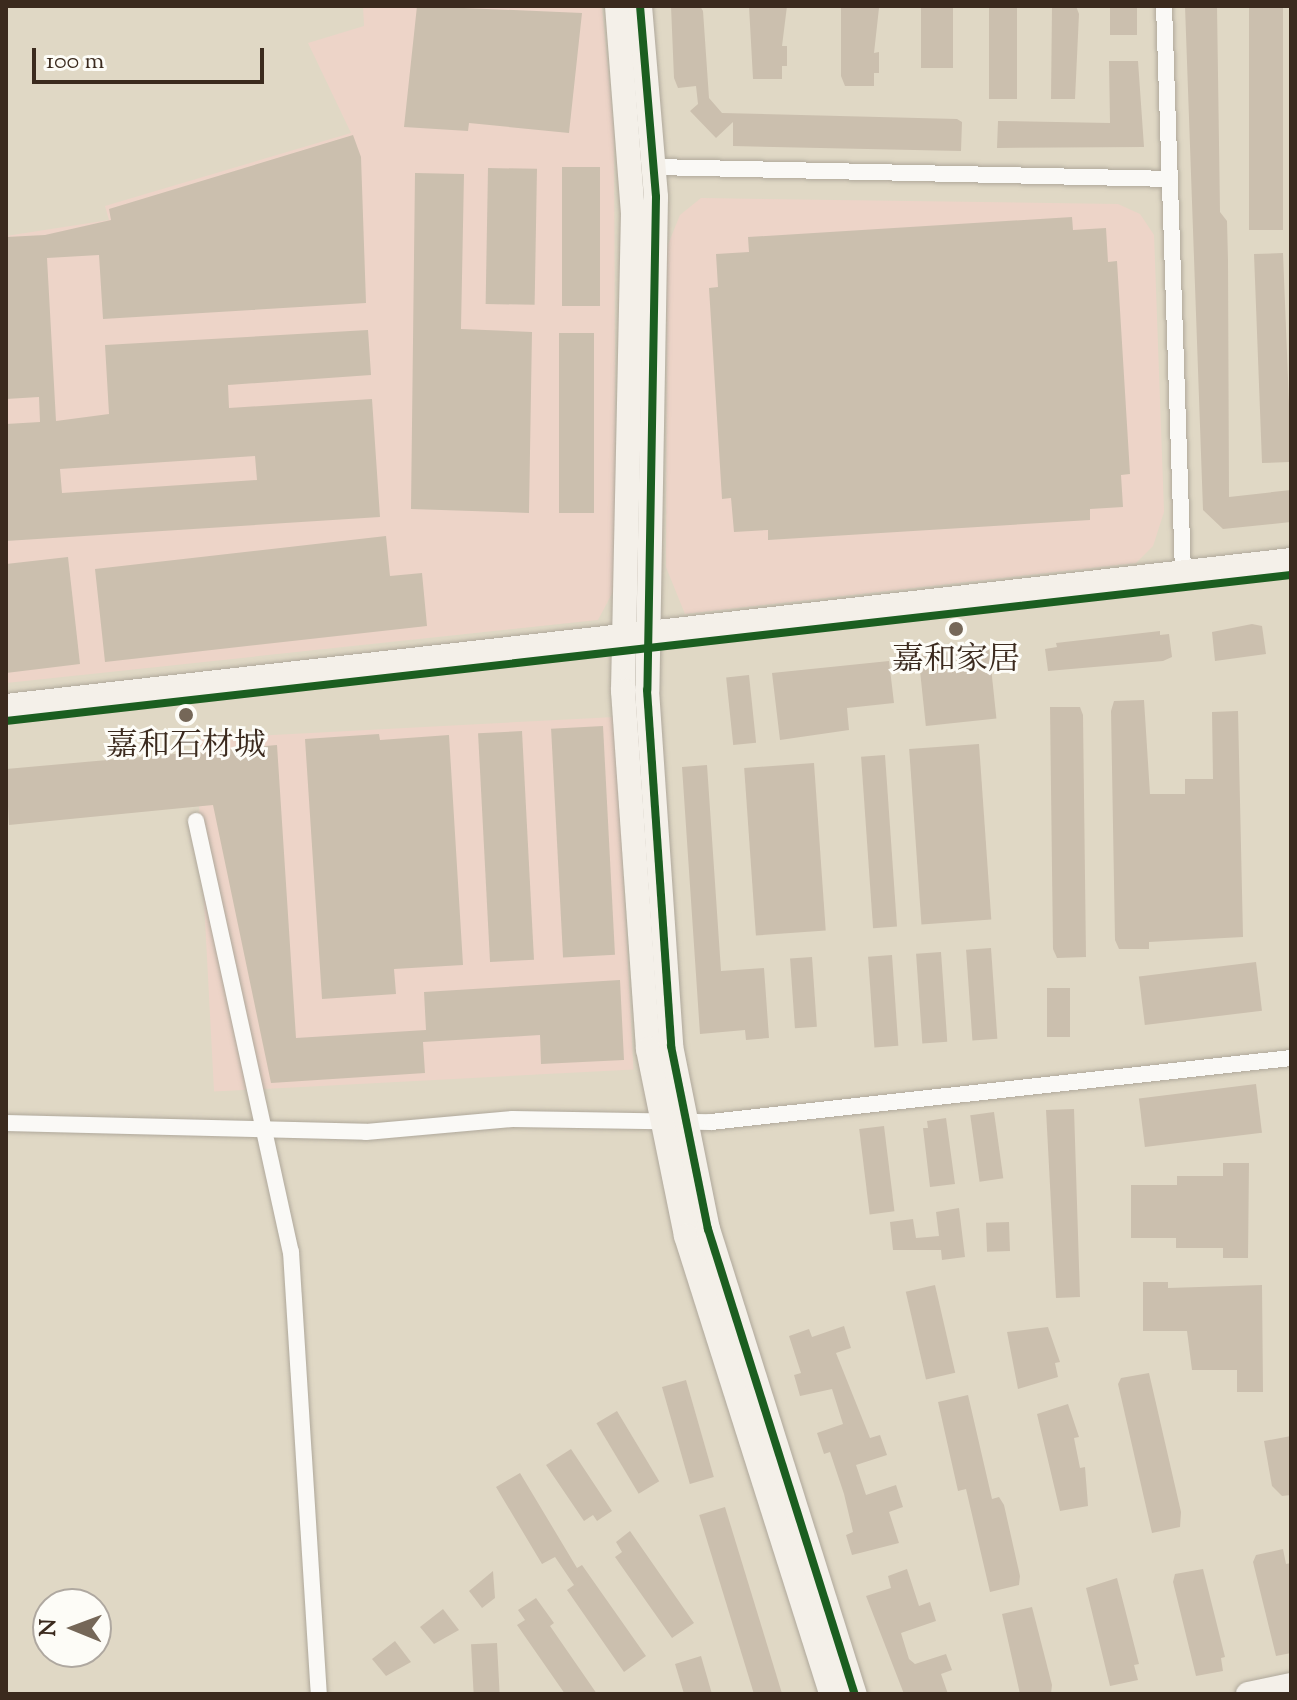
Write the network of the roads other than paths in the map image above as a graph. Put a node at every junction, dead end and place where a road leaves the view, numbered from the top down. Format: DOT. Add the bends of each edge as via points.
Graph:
graph roads {
  1 [pos="617,6"];
  2 [pos="640,6"];
  3 [pos="1164,6"];
  4 [pos="655,167"];
  5 [pos="1170,179"];
  6 [pos="1291,560"];
  7 [pos="1183,572"];
  8 [pos="1291,575"];
  9 [pos="636,642"];
  10 [pos="6,706"];
  11 [pos="6,721"];
  12 [pos="196,821"];
  13 [pos="1291,1058"];
  14 [pos="671,1122"];
  15 [pos="6,1123"];
  16 [pos="265,1130"];
  17 [pos="1291,1685"];
  18 [pos="319,1694"];
  19 [pos="831,1694"];
  20 [pos="855,1694"];
  21 [pos="1248,1694"];
  1 -- 9 [label="street" via="632,190"];
  2 -- 4 [label="street"];
  3 -- 5 [label="street"];
  4 -- 5 [label="street"];
  4 -- 9 [label="street"];
  5 -- 7 [label="street"];
  6 -- 7 [label="street"];
  7 -- 9 [label="street"];
  8 -- 9 [label="street"];
  9 -- 10 [label="street"];
  9 -- 11 [label="street"];
  9 -- 14 [label="street" via="671,1046"];
  12 -- 16 [label="street"];
  13 -- 14 [label="street"];
  14 -- 16 [label="street" via="533,1118 366,1132"];
  14 -- 19 [label="street" via="686,1236"];
  14 -- 20 [label="street"];
  15 -- 16 [label="street"];
  16 -- 18 [label="street" via="297,1298"];
  17 -- 21 [label="street"];
}
